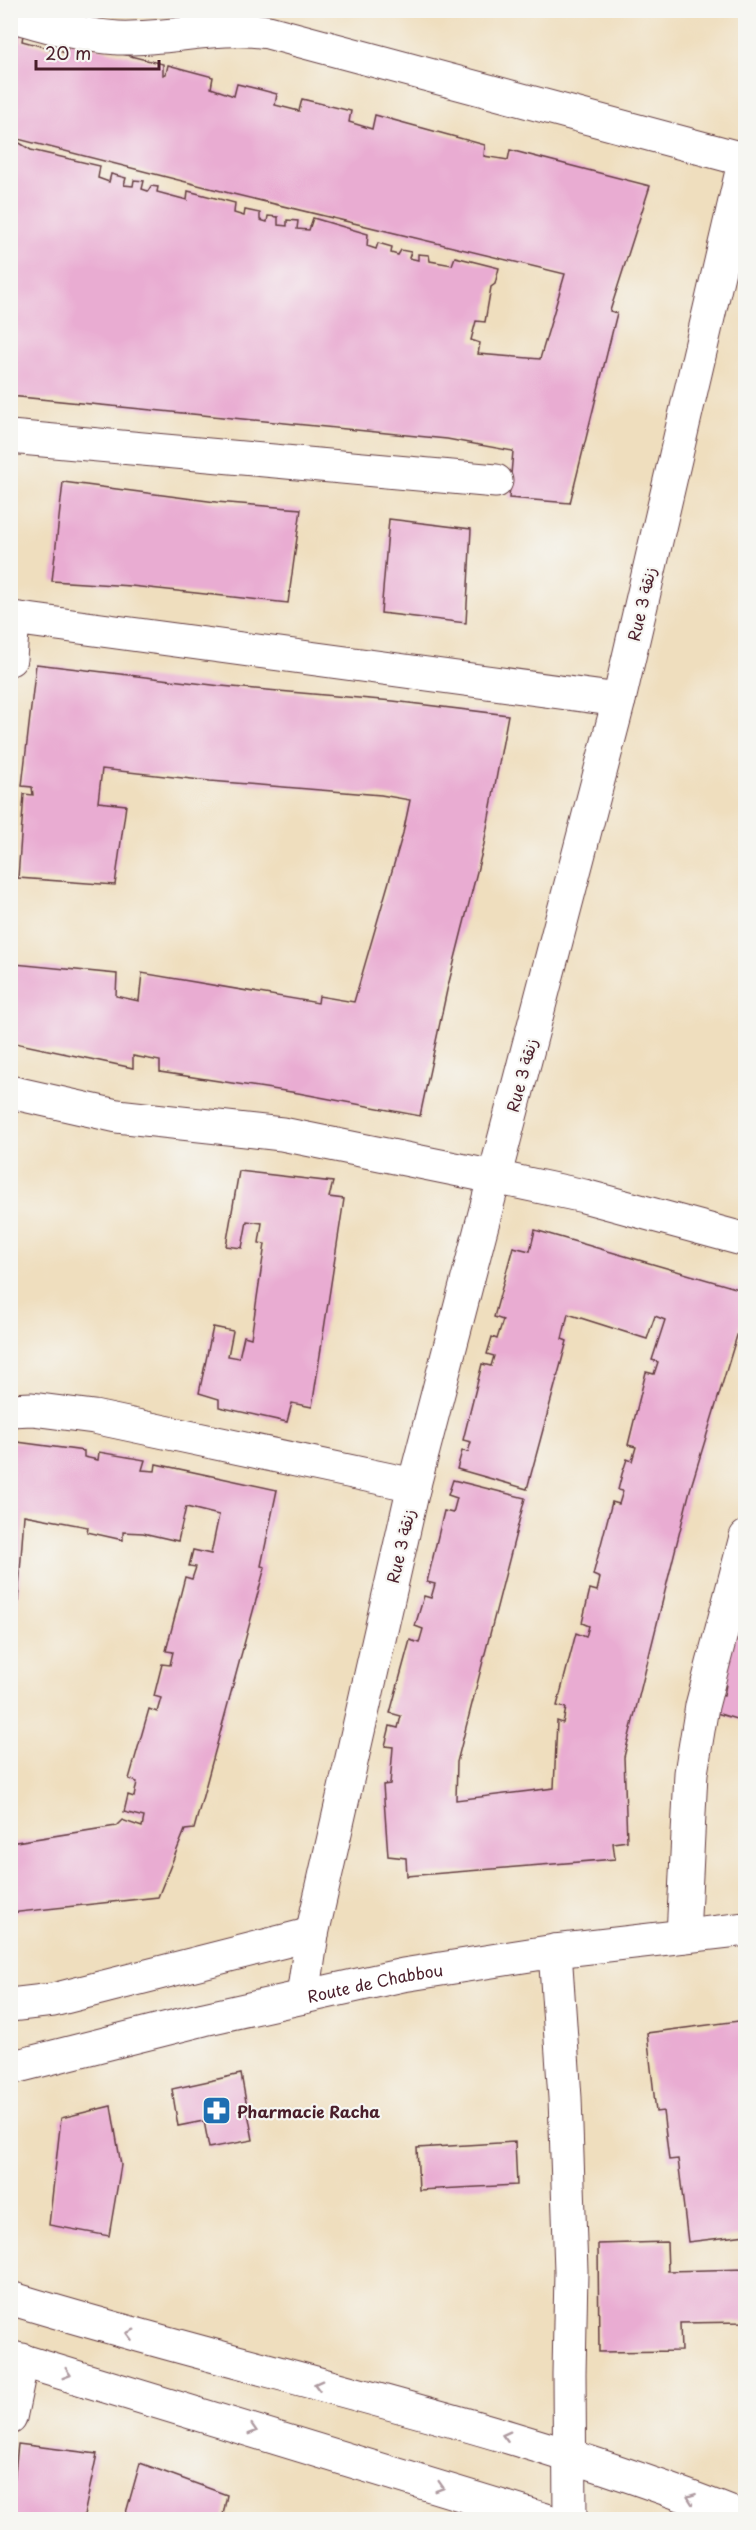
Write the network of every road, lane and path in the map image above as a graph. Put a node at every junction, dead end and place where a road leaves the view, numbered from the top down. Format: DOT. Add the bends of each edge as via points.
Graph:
graph roads {
  1 [pos="10,15"];
  2 [pos="745,158"];
  3 [pos="10,437"];
  4 [pos="496,481"];
  5 [pos="10,658"];
  6 [pos="619,700"];
  7 [pos="10,1092"];
  8 [pos="494,1177"];
  9 [pos="746,1240"];
  10 [pos="10,1410"];
  11 [pos="414,1485"];
  12 [pos="746,1537"];
  13 [pos="746,1929"];
  14 [pos="312,1934"];
  15 [pos="682,1936"];
  16 [pos="555,1951"];
  17 [pos="303,1997"];
  18 [pos="10,2005"];
  19 [pos="10,2068"];
  20 [pos="10,2298"];
  21 [pos="16,2358"];
  22 [pos="10,2418"];
  23 [pos="569,2454"];
  24 [pos="746,2519"];
  25 [pos="546,2520"];
  26 [pos="570,2520"];
  1 -- 2 [label="street" via="63,30 118,38 228,28 268,32"];
  2 -- 6 [label="street, Rue 3 زنقة"];
  3 -- 4 [label="street"];
  5 -- 6 [label="street" via="13,618"];
  6 -- 8 [label="street, Rue 3 زنقة"];
  7 -- 8 [label="street" via="117,1116 282,1134"];
  8 -- 9 [label="street" via="584,1196"];
  8 -- 11 [label="street, Rue 3 زنقة"];
  10 -- 11 [label="street" via="93,1417"];
  11 -- 14 [label="street, Rue 3 زنقة"];
  12 -- 15 [label="street" via="702,1706 691,1773"];
  13 -- 15 [label="street, Route de Chabbou"];
  14 -- 17 [label="street, Rue 3 زنقة"];
  14 -- 18 [label="street" via="75,1994"];
  15 -- 16 [label="street, Route de Chabbou"];
  16 -- 17 [label="street, Route de Chabbou" via="403,1975"];
  16 -- 23 [label="street" via="571,2259"];
  17 -- 19 [label="street, Route de Chabbou"];
  23 -- 20 [label="street, one-way"];
  21 -- 22 [label="street"];
  21 -- 25 [label="street, one-way"];
  24 -- 23 [label="street, one-way"];
  23 -- 26 [label="street"];
}
